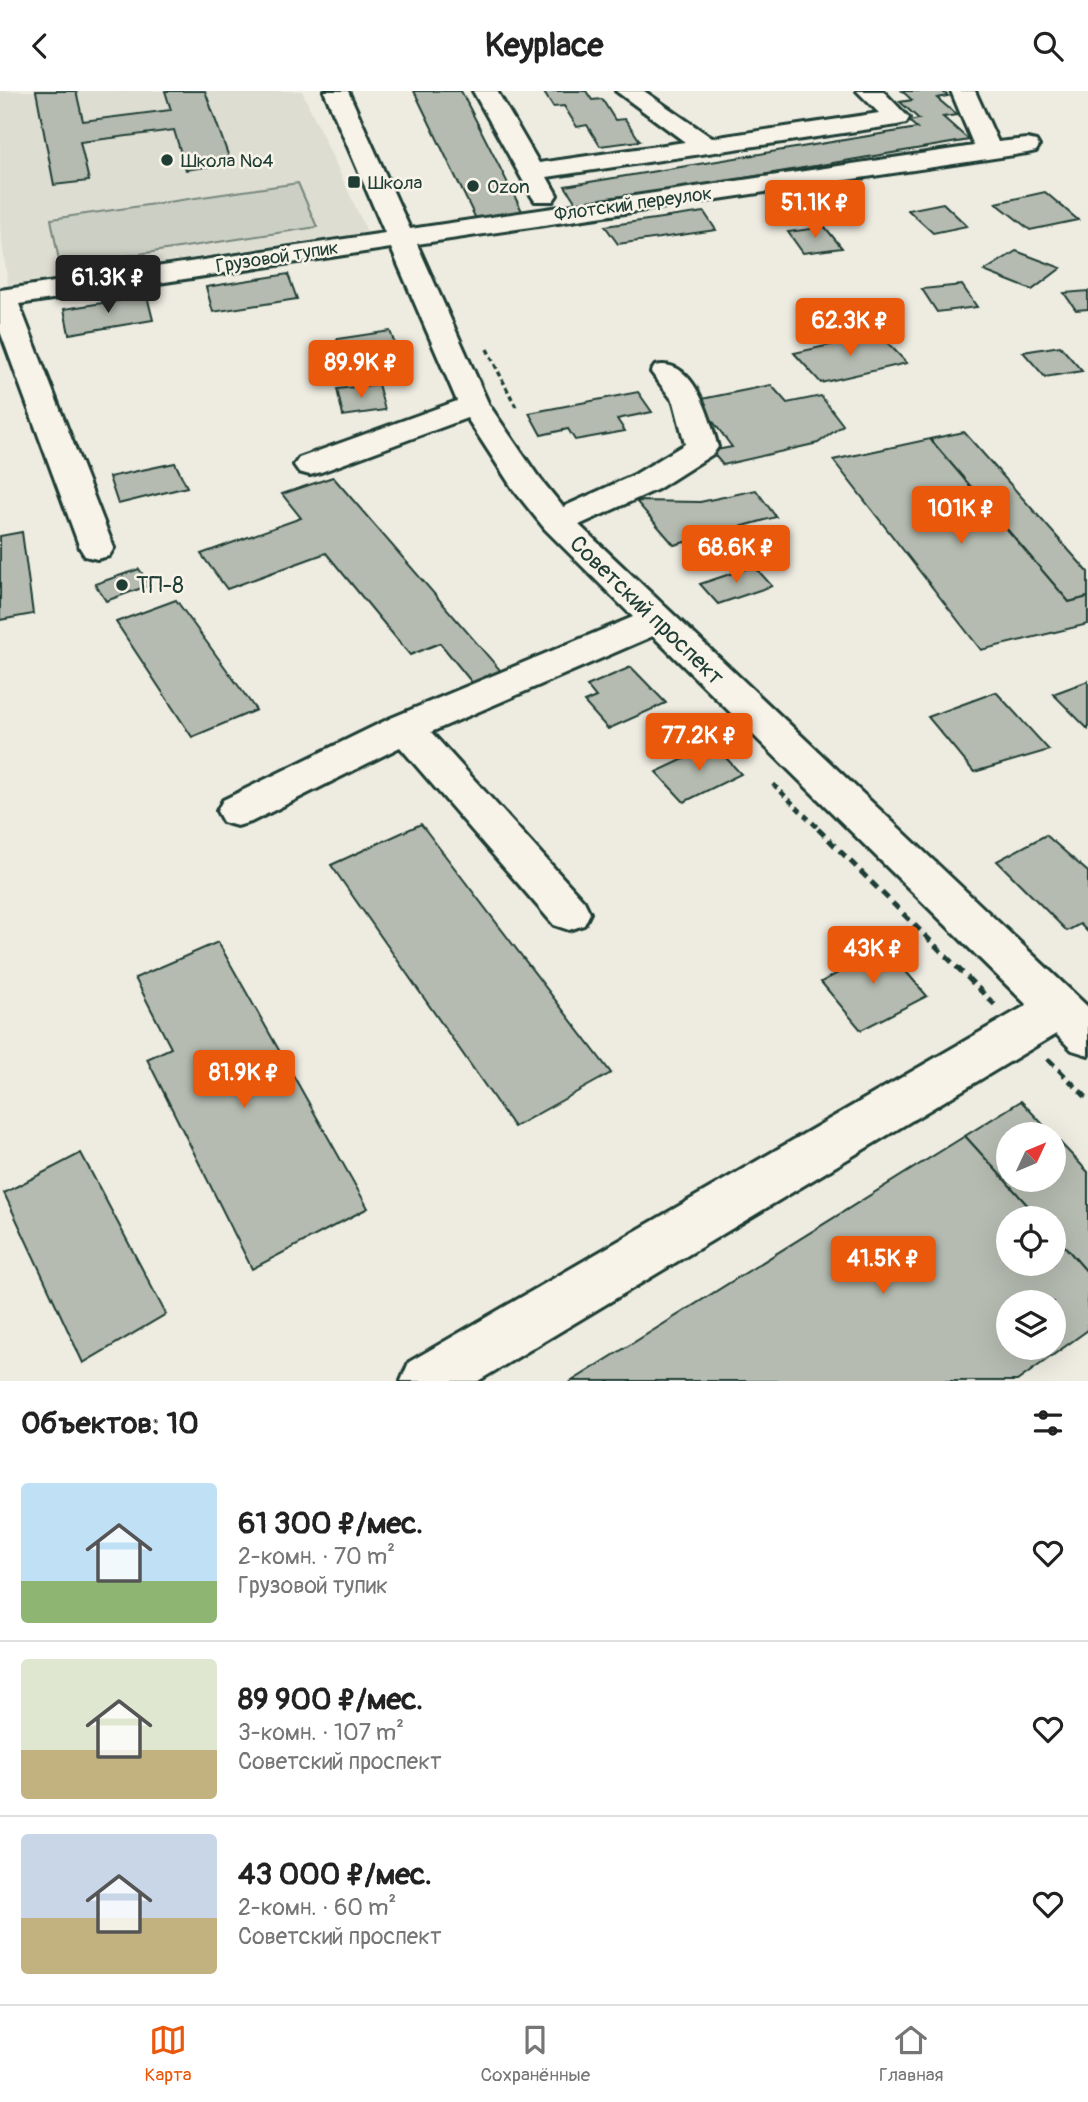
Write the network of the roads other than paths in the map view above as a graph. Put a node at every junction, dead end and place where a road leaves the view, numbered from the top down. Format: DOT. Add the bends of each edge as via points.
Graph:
graph roads {
  1 [pos="336,91"];
  2 [pos="485,91"];
  3 [pos="628,91"];
  4 [pos="869,91"];
  5 [pos="963,91"];
  6 [pos="706,146"];
  7 [pos="1027,146"];
  8 [pos="989,151"];
  9 [pos="531,172"];
  10 [pos="555,215"];
  11 [pos="402,237"];
  12 [pos="666,372"];
  13 [pos="474,405"];
  14 [pos="310,465"];
  15 [pos="556,522"];
  16 [pos="97,548"];
  17 [pos="658,620"];
  18 [pos="405,728"];
  19 [pos="237,811"];
  20 [pos="569,913"];
  21 [pos="1074,1022"];
  22 [pos="428,1381"];
  1 -- 11 [label="street, Советский проспект"];
  2 -- 9 [label="street"];
  3 -- 6 [label="street"];
  4 -- 6 [label="street" via="897,118"];
  5 -- 8 [label="street"];
  6 -- 9 [label="street"];
  7 -- 8 [label="street, Флотский переулок"];
  8 -- 10 [label="street, Флотский переулок"];
  9 -- 10 [label="street"];
  10 -- 11 [label="street, Флотский переулок"];
  11 -- 13 [label="street, Советский проспект"];
  11 -- 16 [label="street, Грузовой тупик" via="2,298"];
  12 -- 15 [label="street" via="689,401 702,447 646,482"];
  13 -- 14 [label="street"];
  13 -- 15 [label="street, Советский проспект"];
  15 -- 17 [label="street, Советский проспект"];
  17 -- 18 [label="street"];
  17 -- 21 [label="street, Советский проспект"];
  18 -- 19 [label="street"];
  18 -- 20 [label="street"];
  21 -- 22 [label="street"];
}
